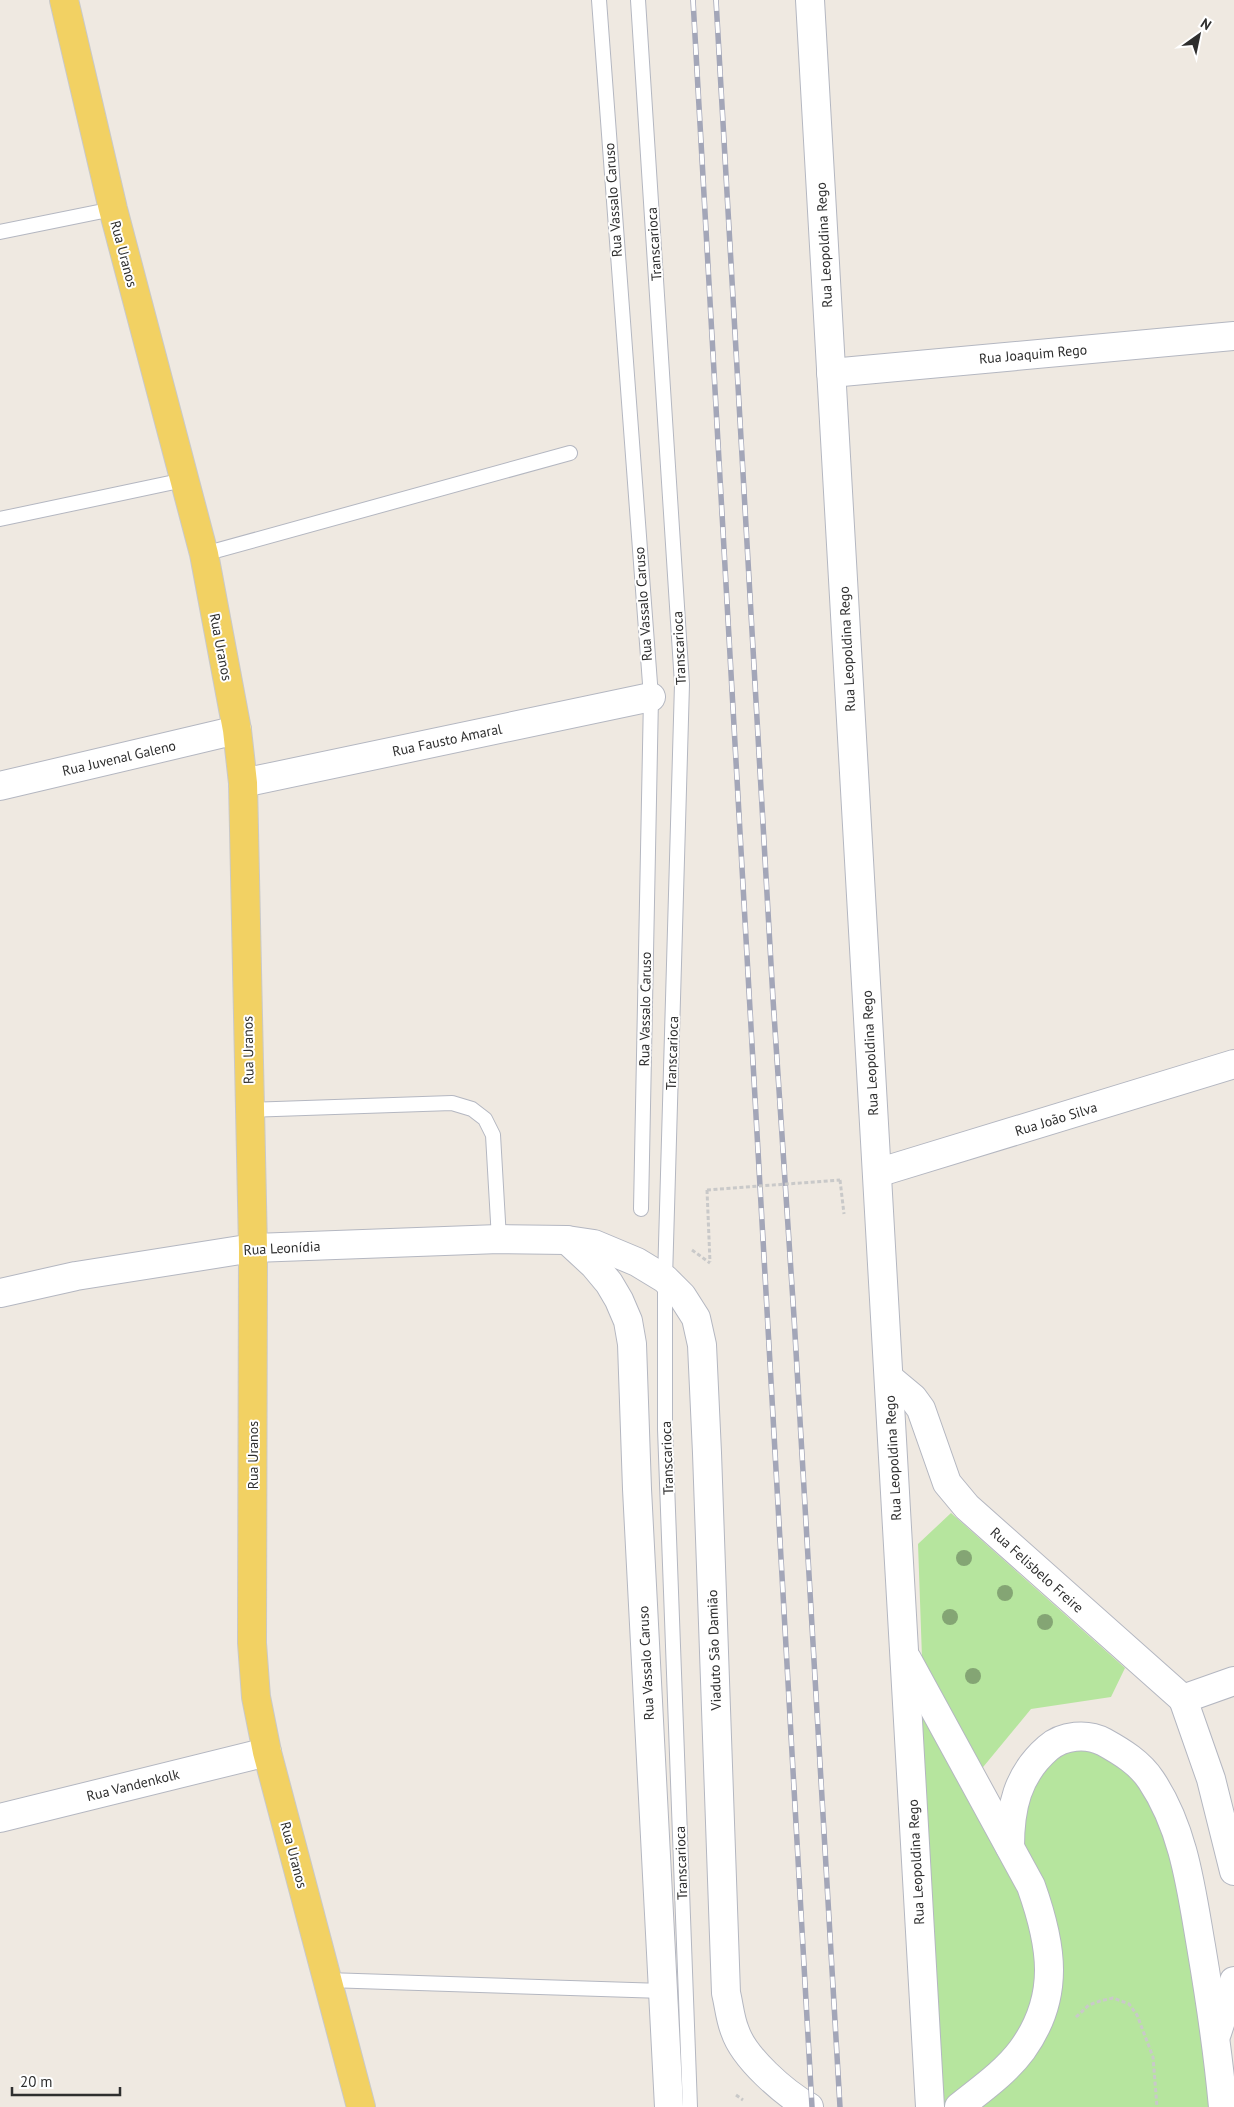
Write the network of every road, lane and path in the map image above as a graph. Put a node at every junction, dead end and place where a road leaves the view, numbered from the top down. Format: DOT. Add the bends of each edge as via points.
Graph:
graph roads {
  1 [pos="64,0"];
  2 [pos="599,0"];
  3 [pos="638,0"];
  4 [pos="810,0"];
  5 [pos="113,209"];
  6 [pos="0,232"];
  7 [pos="1234,336"];
  8 [pos="831,373"];
  9 [pos="570,453"];
  10 [pos="184,480"];
  11 [pos="0,519"];
  12 [pos="204,554"];
  13 [pos="650,697"];
  14 [pos="238,730"];
  15 [pos="243,783"];
  16 [pos="0,786"];
  17 [pos="1234,1064"];
  18 [pos="249,1110"];
  19 [pos="877,1173"];
  20 [pos="840,1180"];
  21 [pos="641,1209"];
  22 [pos="499,1239"];
  23 [pos="567,1240"];
  24 [pos="253,1248"];
  25 [pos="710,1263"];
  26 [pos="665,1279"];
  27 [pos="0,1293"];
  28 [pos="889,1378"];
  29 [pos="904,1654"];
  30 [pos="1234,1681"];
  31 [pos="1183,1699"];
  32 [pos="267,1752"];
  33 [pos="0,1818"];
  34 [pos="1010,1847"];
  35 [pos="1234,1871"];
  36 [pos="327,1980"];
  37 [pos="1234,1981"];
  38 [pos="663,1991"];
  39 [pos="1078,2015"];
  40 [pos="1216,2036"];
  41 [pos="361,2107"];
  42 [pos="670,2107"];
  43 [pos="690,2107"];
  44 [pos="809,2107"];
  45 [pos="930,2107"];
  46 [pos="959,2107"];
  47 [pos="1157,2107"];
  48 [pos="1223,2107"];
  1 -- 5 [label="main road, Rua Uranos"];
  2 -- 13 [label="lane, Rua Vassalo Caruso"];
  3 -- 26 [label="lane, Transcarioca" via="682,684"];
  4 -- 8 [label="main road, Rua Leopoldina Rego"];
  5 -- 6 [label="lane"];
  5 -- 10 [label="main road, Rua Uranos"];
  7 -- 8 [label="main road, Rua Joaquim Rego"];
  8 -- 19 [label="main road, Rua Leopoldina Rego"];
  9 -- 12 [label="lane"];
  10 -- 11 [label="lane"];
  10 -- 12 [label="main road, Rua Uranos"];
  12 -- 14 [label="main road, Rua Uranos"];
  13 -- 15 [label="main road, Rua Fausto Amaral"];
  13 -- 21 [label="lane, Rua Vassalo Caruso"];
  14 -- 15 [label="main road, Rua Uranos"];
  14 -- 16 [label="main road, Rua Juvenal Galeno"];
  15 -- 18 [label="main road, Rua Uranos"];
  17 -- 19 [label="main road, Rua João Silva"];
  18 -- 22 [label="lane" via="452,1102 472,1109 485,1119 493,1135"];
  18 -- 24 [label="main road, Rua Uranos"];
  19 -- 28 [label="main road, Rua Leopoldina Rego"];
  20 -- 25 [label="path, bridge" via="707,1190"];
  22 -- 23 [label="main road, Rua Leonídia"];
  22 -- 24 [label="main road, Rua Leonídia"];
  23 -- 26 [label="main road, Viaduto São Damião" via="594,1244 615,1252"];
  23 -- 38 [label="main road, Rua Vassalo Caruso" via="609,1283 620,1300 632,1344"];
  24 -- 27 [label="main road, Rua Leonídia" via="76,1276"];
  24 -- 32 [label="main road, Rua Uranos" via="252,1642 256,1697"];
  26 -- 43 [label="lane, Transcarioca" via="665,1429"];
  26 -- 44 [label="main road, Viaduto São Damião" via="682,1296 696,1318 702,1345 726,1993 735,2032 756,2064 792,2098"];
  28 -- 29 [label="main road, Rua Leopoldina Rego"];
  28 -- 31 [label="main road, Rua Felisbelo Freire" via="922,1409 947,1483 967,1507"];
  29 -- 34 [label="main road"];
  29 -- 45 [label="main road, Rua Leopoldina Rego"];
  30 -- 31 [label="main road"];
  31 -- 35 [label="main road" via="1211,1779"];
  32 -- 33 [label="main road, Rua Vandenkolk"];
  32 -- 36 [label="main road, Rua Uranos"];
  34 -- 40 [label="main road" via="1015,1795 1031,1766 1051,1746 1067,1738 1084,1736 1101,1740 1135,1762 1163,1800 1179,1838 1190,1879"];
  34 -- 46 [label="main road" via="1031,1886 1042,1916 1049,1954 1049,1986 1041,2018 1021,2051"];
  36 -- 38 [label="lane"];
  36 -- 41 [label="main road, Rua Uranos"];
  37 -- 40 [label="main road"];
  38 -- 42 [label="main road, Rua Vassalo Caruso"];
  39 -- 47 [label="path" via="1089,2005 1112,1998 1129,2004 1138,2015 1153,2056"];
  40 -- 48 [label="main road"];
}
